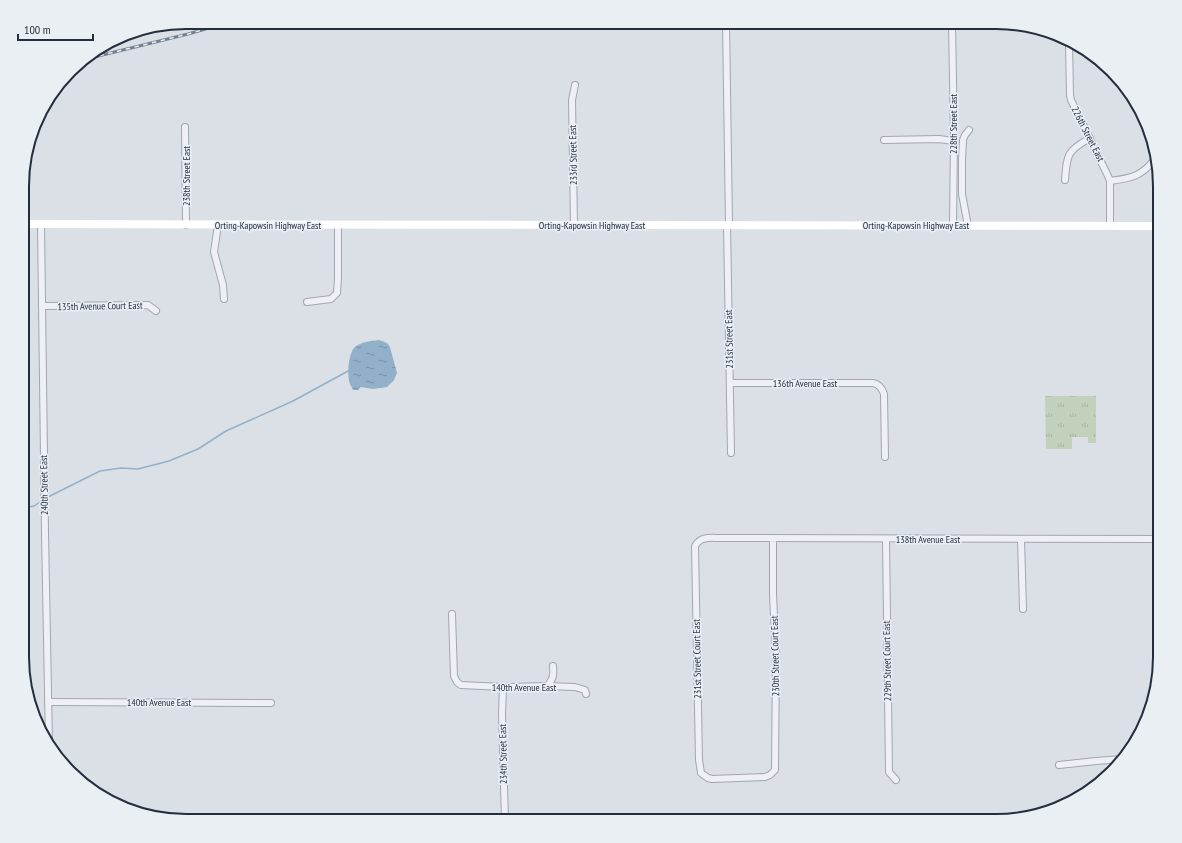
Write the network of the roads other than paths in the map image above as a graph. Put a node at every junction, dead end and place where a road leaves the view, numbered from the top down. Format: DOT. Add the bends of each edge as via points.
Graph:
graph roads {
  1 [pos="726,29"];
  2 [pos="952,29"];
  3 [pos="1070,48"];
  4 [pos="574,85"];
  5 [pos="185,127"];
  6 [pos="969,130"];
  7 [pos="1090,138"];
  8 [pos="884,140"];
  9 [pos="954,142"];
  10 [pos="1152,163"];
  11 [pos="1065,180"];
  12 [pos="1110,181"];
  13 [pos="29,224"];
  14 [pos="41,225"];
  15 [pos="186,225"];
  16 [pos="218,225"];
  17 [pos="338,225"];
  18 [pos="574,225"];
  19 [pos="728,225"];
  20 [pos="953,225"];
  21 [pos="968,226"];
  22 [pos="1110,226"];
  23 [pos="1153,226"];
  24 [pos="224,299"];
  25 [pos="307,302"];
  26 [pos="42,306"];
  27 [pos="156,311"];
  28 [pos="730,383"];
  29 [pos="730,453"];
  30 [pos="885,457"];
  31 [pos="772,538"];
  32 [pos="886,539"];
  33 [pos="1021,539"];
  34 [pos="1153,539"];
  35 [pos="697,543"];
  36 [pos="1023,609"];
  37 [pos="452,614"];
  38 [pos="553,666"];
  39 [pos="547,686"];
  40 [pos="503,687"];
  41 [pos="586,694"];
  42 [pos="48,702"];
  43 [pos="271,703"];
  44 [pos="49,733"];
  45 [pos="1115,760"];
  46 [pos="1059,765"];
  47 [pos="704,775"];
  48 [pos="896,780"];
  49 [pos="506,814"];
  1 -- 19 [label="street, 231st Street East"];
  2 -- 9 [label="street, 228th Street East"];
  3 -- 7 [label="street, 226th Street East" via="1071,100"];
  4 -- 18 [label="street, 233rd Street East"];
  5 -- 15 [label="street, 238th Street East"];
  6 -- 21 [label="street" via="963,140 962,160 962,194"];
  7 -- 11 [label="street" via="1071,150"];
  7 -- 12 [label="street, 226th Street East"];
  8 -- 9 [label="street" via="939,139"];
  9 -- 20 [label="street, 228th Street East"];
  10 -- 12 [label="street" via="1142,173"];
  12 -- 22 [label="street, 226th Street East"];
  13 -- 14 [label="main road, Orting-Kapowsin Highway East"];
  14 -- 15 [label="main road, Orting-Kapowsin Highway East"];
  14 -- 26 [label="street, 240th Street East"];
  15 -- 16 [label="main road, Orting-Kapowsin Highway East"];
  16 -- 17 [label="main road, Orting-Kapowsin Highway East"];
  16 -- 24 [label="street" via="214,252"];
  17 -- 18 [label="main road, Orting-Kapowsin Highway East"];
  17 -- 25 [label="street" via="337,293 331,299"];
  18 -- 19 [label="main road, Orting-Kapowsin Highway East"];
  19 -- 20 [label="main road, Orting-Kapowsin Highway East"];
  19 -- 28 [label="street, 231st Street East"];
  20 -- 21 [label="main road, Orting-Kapowsin Highway East"];
  21 -- 22 [label="main road, Orting-Kapowsin Highway East"];
  22 -- 23 [label="main road, Orting-Kapowsin Highway East"];
  26 -- 27 [label="street, 135th Avenue Court East" via="148,305"];
  26 -- 42 [label="street, 240th Street East"];
  28 -- 29 [label="street, 231st Street East"];
  28 -- 30 [label="street, 136th Avenue East" via="879,385 884,394"];
  31 -- 32 [label="street, 138th Avenue East"];
  31 -- 35 [label="street, 138th Avenue East" via="704,538"];
  31 -- 47 [label="street, 230th Street Court East" via="775,770 766,777 712,779"];
  32 -- 33 [label="street, 138th Avenue East"];
  32 -- 48 [label="street, 229th Street Court East" via="889,772"];
  33 -- 34 [label="street, 138th Avenue East"];
  33 -- 36 [label="street"];
  35 -- 47 [label="street, 231st Street Court East" via="695,562 699,760"];
  37 -- 40 [label="street, 140th Avenue East" via="454,676 457,682 464,686"];
  38 -- 39 [label="street" via="554,673"];
  39 -- 40 [label="street, 140th Avenue East"];
  39 -- 41 [label="street, 140th Avenue East" via="575,687 585,690"];
  40 -- 49 [label="street, 234th Street East"];
  42 -- 43 [label="street, 140th Avenue East"];
  42 -- 44 [label="street, 240th Street East"];
  45 -- 46 [label="street"];
}
